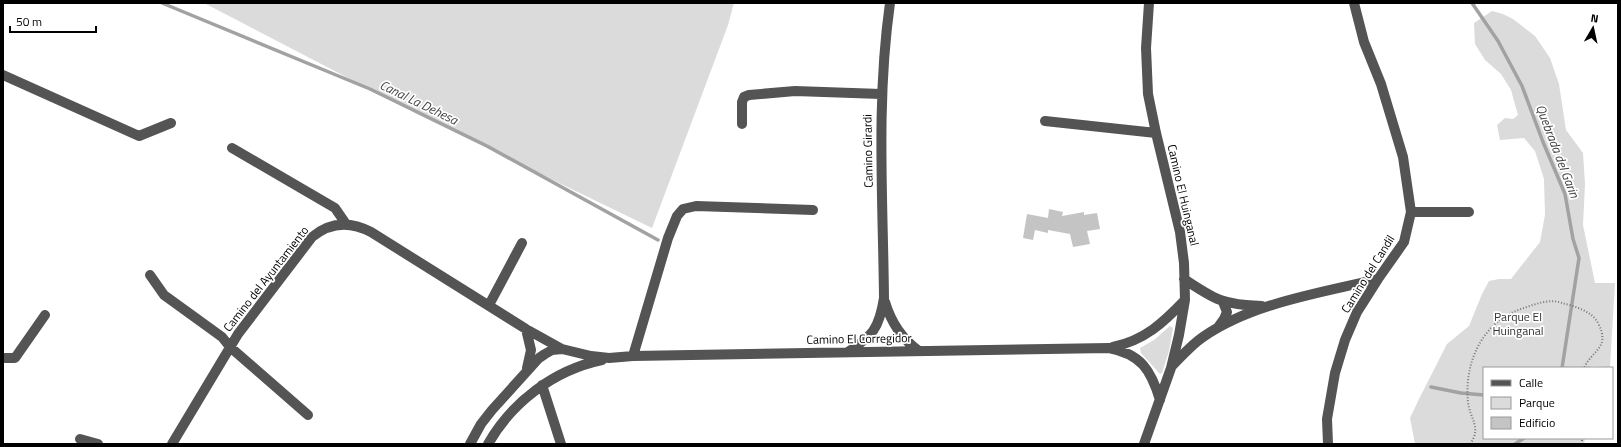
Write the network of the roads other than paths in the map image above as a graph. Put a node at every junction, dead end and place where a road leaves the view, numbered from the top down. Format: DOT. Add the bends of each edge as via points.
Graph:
graph roads {
  1 [pos="890,3"];
  2 [pos="1148,3"];
  3 [pos="1354,3"];
  4 [pos="3,75"];
  5 [pos="881,94"];
  6 [pos="1045,121"];
  7 [pos="171,123"];
  8 [pos="742,124"];
  9 [pos="1156,133"];
  10 [pos="232,148"];
  11 [pos="812,210"];
  12 [pos="1411,212"];
  13 [pos="1469,212"];
  14 [pos="346,224"];
  15 [pos="522,243"];
  16 [pos="150,275"];
  17 [pos="1184,279"];
  18 [pos="1378,279"];
  19 [pos="884,298"];
  20 [pos="1185,300"];
  21 [pos="1222,302"];
  22 [pos="489,306"];
  23 [pos="1266,307"];
  24 [pos="46,315"];
  25 [pos="1217,328"];
  26 [pos="526,329"];
  27 [pos="1142,337"];
  28 [pos="230,347"];
  29 [pos="1109,348"];
  30 [pos="562,349"];
  31 [pos="919,351"];
  32 [pos="848,352"];
  33 [pos="633,356"];
  34 [pos="3,358"];
  35 [pos="609,358"];
  36 [pos="1140,361"];
  37 [pos="1171,368"];
  38 [pos="525,372"];
  39 [pos="542,385"];
  40 [pos="1160,400"];
  41 [pos="308,416"];
  42 [pos="80,439"];
  43 [pos="1146,442"];
  44 [pos="98,444"];
  45 [pos="172,444"];
  46 [pos="470,444"];
  47 [pos="488,444"];
  48 [pos="561,444"];
  49 [pos="1328,444"];
  1 -- 5 [label="street, Camino Girardi"];
  2 -- 9 [label="street, Camino El Huinganal" via="1148,94"];
  3 -- 12 [label="street, Camino del Candil" via="1364,42 1381,84 1403,157"];
  4 -- 7 [label="street" via="139,136"];
  5 -- 8 [label="street" via="795,92 749,95 744,97 742,102"];
  5 -- 19 [label="street, Camino Girardi"];
  6 -- 9 [label="street"];
  9 -- 17 [label="street, Camino El Huinganal" via="1180,232"];
  10 -- 14 [label="street" via="335,208"];
  11 -- 33 [label="street" via="696,206 683,209 677,216 668,238"];
  12 -- 13 [label="street"];
  12 -- 18 [label="street, Camino del Candil" via="1404,242"];
  14 -- 22 [label="street, Camino del Ayuntamiento" via="356,225 371,232"];
  14 -- 28 [label="street, Camino del Ayuntamiento" via="326,228 312,237"];
  15 -- 22 [label="street"];
  16 -- 28 [label="street" via="164,295 222,337"];
  17 -- 20 [label="street, Camino El Huinganal"];
  17 -- 21 [label="street"];
  18 -- 23 [label="street"];
  18 -- 49 [label="street, Camino del Candil" via="1357,312 1345,340 1335,373 1328,419"];
  19 -- 31 [label="street, Camino Girardi" via="894,324 905,340"];
  19 -- 32 [label="street, Camino Girardi" via="876,327"];
  20 -- 27 [label="street, Camino El Corregidor" via="1168,319"];
  20 -- 37 [label="street, Camino El Huinganal"];
  21 -- 23 [label="street"];
  21 -- 25 [label="street" via="1226,308 1226,315"];
  22 -- 26 [label="street, Camino del Ayuntamiento"];
  23 -- 25 [label="street"];
  24 -- 34 [label="street" via="15,358"];
  25 -- 37 [label="street" via="1194,345"];
  26 -- 30 [label="street, Camino del Ayuntamiento"];
  26 -- 38 [label="street" via="531,350"];
  27 -- 29 [label="street, Camino El Corregidor"];
  27 -- 36 [label="street" via="1135,347"];
  28 -- 41 [label="street"];
  28 -- 45 [label="street, Camino del Ayuntamiento"];
  29 -- 31 [label="street, Camino El Corregidor"];
  29 -- 36 [label="street, Camino El Corregidor" via="1125,352"];
  30 -- 35 [label="street, Camino El Corregidor"];
  30 -- 38 [label="street" via="544,354"];
  31 -- 32 [label="street, Camino El Corregidor"];
  32 -- 33 [label="street, Camino El Corregidor"];
  33 -- 35 [label="street, Camino El Corregidor"];
  35 -- 39 [label="street, Camino El Corregidor" via="577,367"];
  36 -- 40 [label="street, Camino El Corregidor" via="1152,378"];
  37 -- 40 [label="street, Camino El Huinganal"];
  38 -- 46 [label="street" via="481,424"];
  39 -- 47 [label="street, Camino El Corregidor" via="511,412"];
  39 -- 48 [label="street"];
  40 -- 43 [label="street, Camino El Huinganal"];
  42 -- 44 [label="street"];
}
